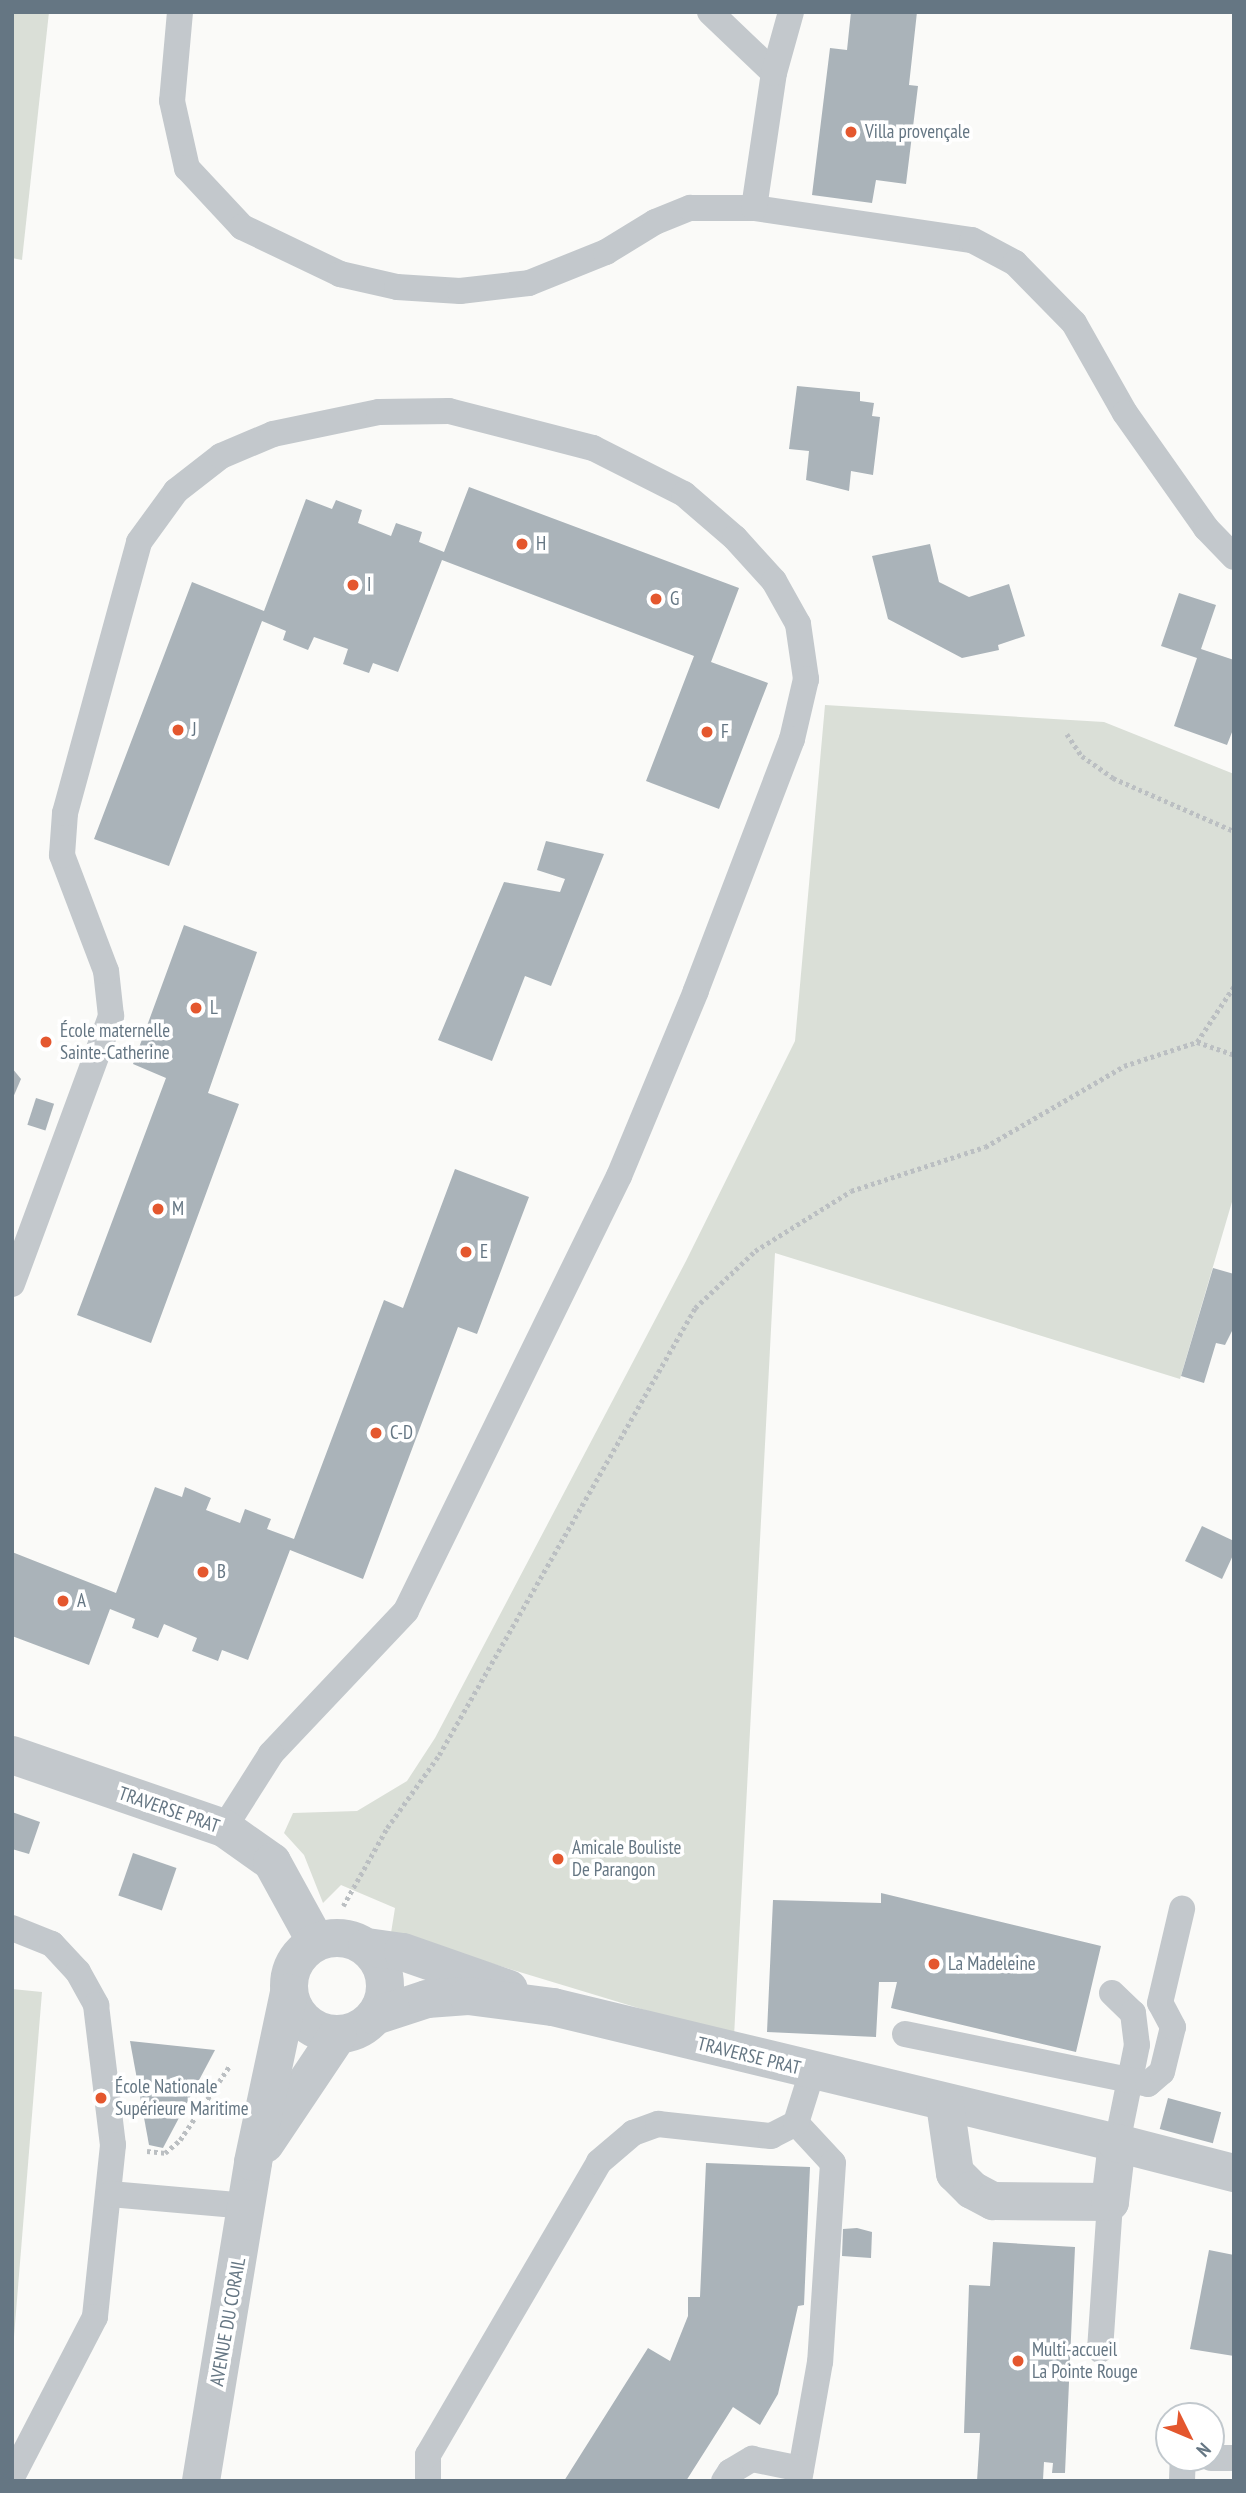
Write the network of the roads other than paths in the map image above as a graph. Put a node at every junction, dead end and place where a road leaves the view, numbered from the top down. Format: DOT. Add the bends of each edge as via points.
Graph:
graph roads {
  1 [pos="180,12"];
  2 [pos="710,12"];
  3 [pos="791,12"];
  4 [pos="774,73"];
  5 [pos="754,208"];
  6 [pos="1234,557"];
  7 [pos="12,1284"];
  8 [pos="12,1755"];
  9 [pos="224,1828"];
  10 [pos="1182,1909"];
  11 [pos="12,1928"];
  12 [pos="321,1941"];
  13 [pos="366,1947"];
  14 [pos="289,1993"];
  15 [pos="1112,1993"];
  16 [pos="553,2007"];
  17 [pos="375,2016"];
  18 [pos="905,2034"];
  19 [pos="338,2035"];
  20 [pos="812,2072"];
  21 [pos="1128,2079"];
  22 [pos="945,2104"];
  23 [pos="796,2123"];
  24 [pos="1117,2143"];
  25 [pos="253,2162"];
  26 [pos="1234,2173"];
  27 [pos="110,2194"];
  28 [pos="1110,2202"];
  29 [pos="247,2206"];
  30 [pos="1100,2350"];
  31 [pos="800,2475"];
  32 [pos="12,2477"];
  33 [pos="201,2481"];
  34 [pos="428,2481"];
  35 [pos="724,2481"];
  1 -- 5 [label="lane" via="172,101 187,168 242,227 340,274 397,287 460,291 529,283 606,252 690,208"];
  2 -- 4 [label="lane"];
  3 -- 4 [label="lane"];
  4 -- 5 [label="lane"];
  5 -- 6 [label="lane" via="972,240 1015,263 1074,323 1125,413 1206,528"];
  7 -- 9 [label="lane" via="111,1016 106,971 62,855 65,813 139,542 176,491 222,456 273,434 379,412 449,411 593,448 684,494 735,538 774,581 798,624 806,679 792,739 696,991 619,1175 406,1611 271,1754"];
  8 -- 9 [label="street, TRAVERSE PRAT"];
  9 -- 12 [label="street, TRAVERSE PRAT" via="272,1862"];
  10 -- 21 [label="lane" via="1160,2003 1173,2027 1163,2072 1148,2084"];
  11 -- 27 [label="lane" via="52,1944 78,1972 96,2005 113,2145"];
  12 -- 13 [label="street" via="346,1939"];
  12 -- 14 [label="street" via="294,1963"];
  13 -- 16 [label="street, TRAVERSE PRAT" via="403,1952 479,1976"];
  13 -- 17 [label="street" via="384,1972 383,2002"];
  14 -- 19 [label="street" via="292,2007 311,2028"];
  14 -- 25 [label="street, AVENUE DU CORAIL"];
  15 -- 21 [label="lane" via="1133,2013 1137,2045"];
  16 -- 17 [label="street, TRAVERSE PRAT" via="468,1996 428,1999"];
  16 -- 20 [label="street, TRAVERSE PRAT"];
  17 -- 19 [label="street" via="365,2026"];
  18 -- 21 [label="lane"];
  19 -- 25 [label="street, AVENUE DU CORAIL"];
  20 -- 22 [label="street, TRAVERSE PRAT"];
  20 -- 23 [label="lane"];
  21 -- 24 [label="lane"];
  22 -- 24 [label="street, TRAVERSE PRAT"];
  22 -- 28 [label="street" via="955,2173 972,2190 993,2201"];
  23 -- 31 [label="lane" via="833,2163 820,2362"];
  23 -- 34 [label="lane" via="771,2136 658,2124 632,2133 599,2162 428,2455"];
  24 -- 26 [label="street, TRAVERSE PRAT"];
  24 -- 28 [label="street"];
  25 -- 29 [label="street, AVENUE DU CORAIL"];
  27 -- 29 [label="lane"];
  27 -- 32 [label="lane" via="95,2317"];
  28 -- 30 [label="lane"];
  29 -- 33 [label="street, AVENUE DU CORAIL"];
  31 -- 35 [label="lane" via="752,2459"];
}
